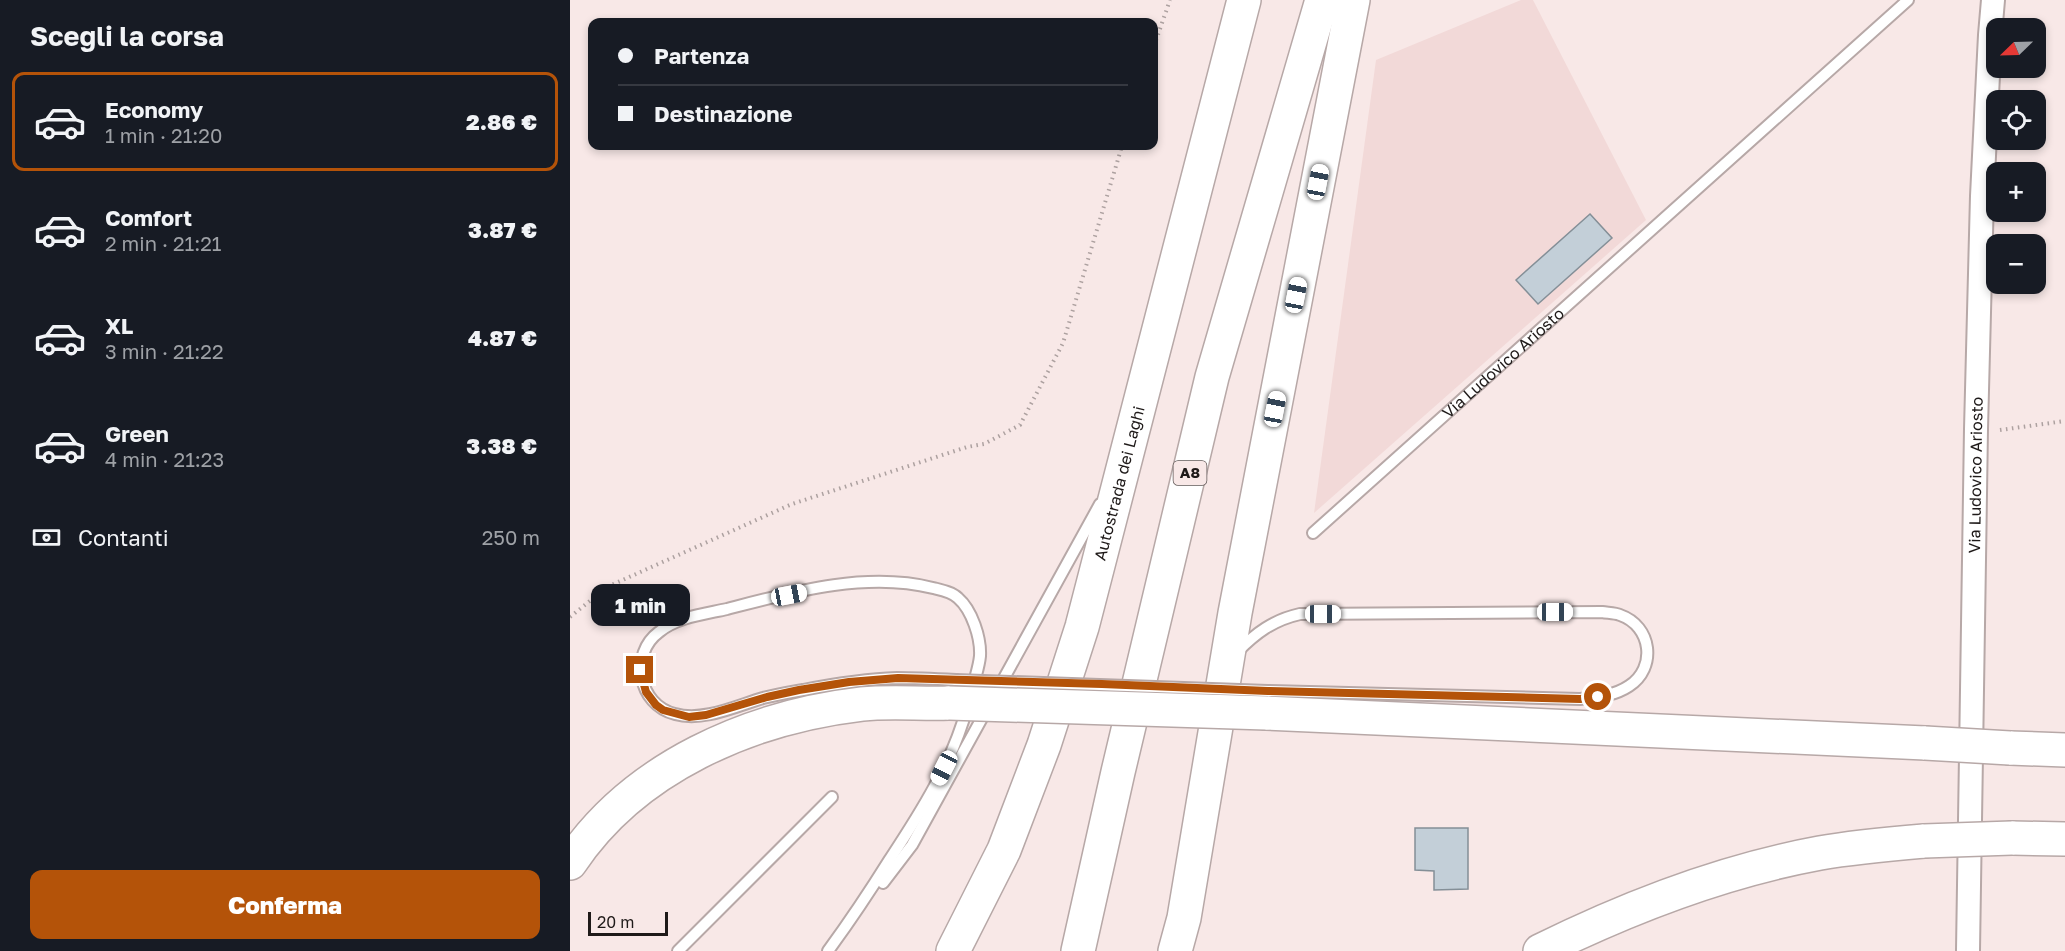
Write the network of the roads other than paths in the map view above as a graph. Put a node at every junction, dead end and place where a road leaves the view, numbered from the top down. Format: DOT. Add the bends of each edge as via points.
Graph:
graph roads {
  1 [pos="1244,0"];
  2 [pos="1322,0"];
  3 [pos="1353,0"];
  4 [pos="1908,0"];
  5 [pos="1993,0"];
  6 [pos="1126,456"];
  7 [pos="1314,533"];
  8 [pos="1227,663"];
  9 [pos="953,691"];
  10 [pos="1267,702"];
  11 [pos="2065,750"];
  12 [pos="832,797"];
  13 [pos="2065,839"];
  14 [pos="570,863"];
  15 [pos="678,951"];
  16 [pos="828,951"];
  17 [pos="953,951"];
  18 [pos="1078,951"];
  19 [pos="1175,951"];
  20 [pos="1540,951"];
  21 [pos="1968,951"];
  1 -- 6 [label="highway, Autostrada dei Laghi"];
  2 -- 18 [label="highway, A8" via="1212,377"];
  3 -- 8 [label="highway"];
  4 -- 7 [label="lane, Via Ludovico Ariosto"];
  5 -- 21 [label="street, Via Ludovico Ariosto" via="1982,196"];
  6 -- 16 [label="lane" via="912,845"];
  6 -- 17 [label="highway, Autostrada dei Laghi" via="1082,627 1044,745 1004,850"];
  8 -- 10 [label="lane" via="1271,623 1300,614 1602,612 1631,621 1640,629 1648,650 1648,661 1631,685 1598,697"];
  8 -- 19 [label="highway"];
  9 -- 10 [label="highway, bridge"];
  9 -- 14 [label="highway" via="805,713 741,731 651,780 612,812"];
  9 -- 16 [label="lane" via="898,678 849,682 689,717 663,710 646,692 640,670 648,642 659,631 689,618 826,587 917,584 955,596 967,609 980,657 951,753 919,814"];
  10 -- 11 [label="highway, bridge"];
  12 -- 15 [label="lane"];
  13 -- 20 [label="highway, bridge" via="1924,841 1821,853 1768,864 1626,912"];
}
